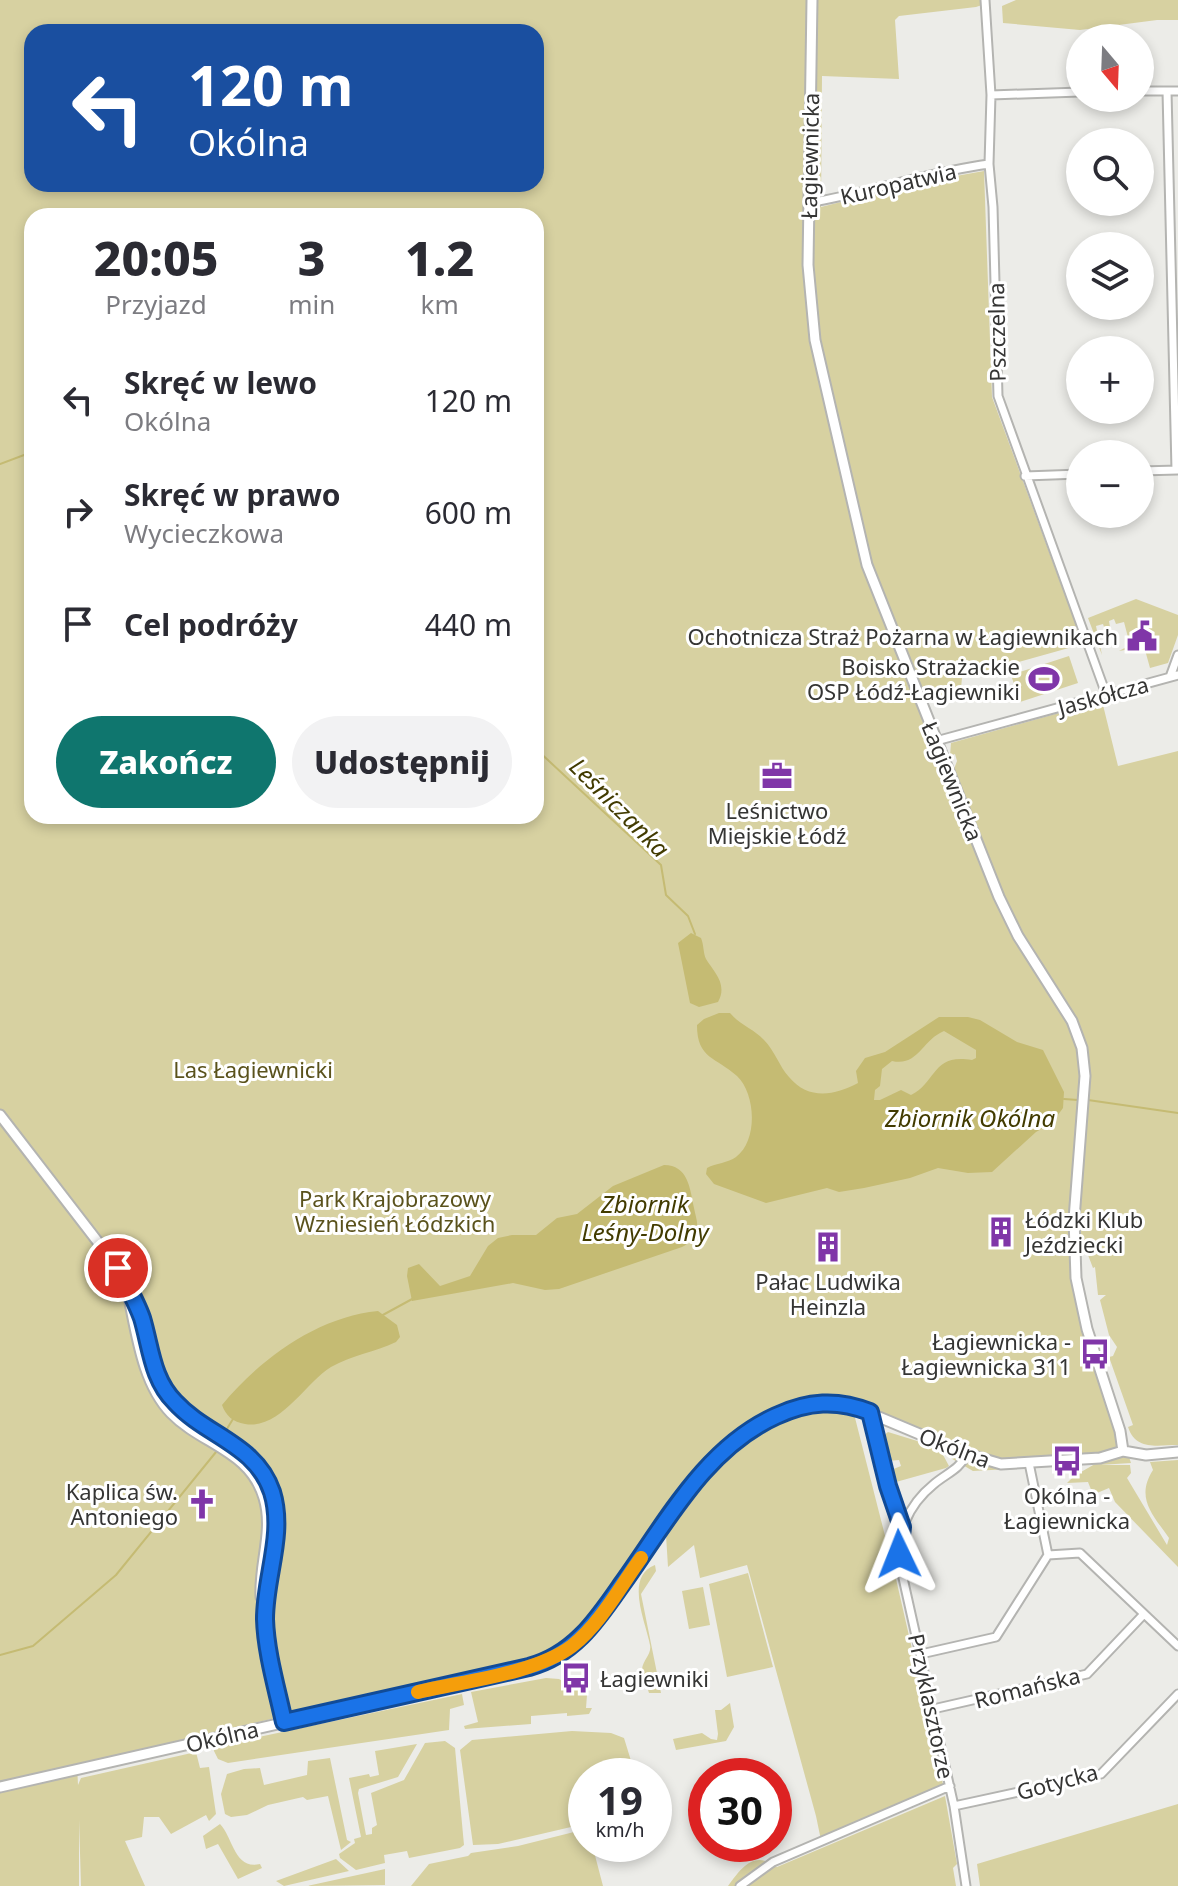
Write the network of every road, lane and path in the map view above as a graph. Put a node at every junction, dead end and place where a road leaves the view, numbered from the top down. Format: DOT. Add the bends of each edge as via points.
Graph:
graph roads {
  1 [pos="812,0"];
  2 [pos="985,0"];
  3 [pos="1154,91"];
  4 [pos="1167,91"];
  5 [pos="1178,91"];
  6 [pos="1066,92"];
  7 [pos="991,95"];
  8 [pos="989,164"];
  9 [pos="808,203"];
  10 [pos="1177,470"];
  11 [pos="1154,471"];
  12 [pos="1066,475"];
  13 [pos="1025,476"];
  14 [pos="1178,655"];
  15 [pos="1174,676"];
  16 [pos="1106,694"];
  17 [pos="936,741"];
  18 [pos="0,1115"];
  19 [pos="870,1412"];
  20 [pos="1123,1451"];
  21 [pos="1178,1452"];
  22 [pos="967,1454"];
  23 [pos="1029,1463"];
  24 [pos="902,1527"];
  25 [pos="1048,1555"];
  26 [pos="1144,1614"];
  27 [pos="1178,1646"];
  28 [pos="921,1654"];
  29 [pos="1178,1694"];
  30 [pos="933,1709"];
  31 [pos="284,1722"];
  32 [pos="950,1786"];
  33 [pos="0,1787"];
  34 [pos="954,1806"];
  35 [pos="740,1886"];
  36 [pos="966,1886"];
  1 -- 9 [label="street, Łagiewnicka"];
  2 -- 7 [label="street, Pszczelna"];
  3 -- 4 [label="street"];
  4 -- 5 [label="street"];
  4 -- 10 [label="street"];
  6 -- 7 [label="street"];
  7 -- 8 [label="street, Pszczelna"];
  8 -- 9 [label="street, Kuropatwia" via="942,170"];
  8 -- 13 [label="street, Pszczelna" via="998,396"];
  9 -- 17 [label="street, Łagiewnicka" via="812,321 856,525"];
  10 -- 11 [label="street"];
  12 -- 13 [label="street"];
  13 -- 16 [label="street, Pszczelna"];
  14 -- 15 [label="street"];
  15 -- 16 [label="street, Jaskółcza"];
  16 -- 17 [label="street, Jaskółcza"];
  17 -- 20 [label="street, Łagiewnicka" via="1008,917 1079,1036 1084,1093 1074,1219 1076,1278"];
  18 -- 31 [label="street" via="110,1255 127,1288 146,1368 160,1398 182,1422 235,1455 260,1486 268,1526 261,1587"];
  19 -- 22 [label="street, Okólna"];
  19 -- 24 [label="street, Przyklasztorze"];
  19 -- 31 [label="street, Okólna" via="834,1402 810,1404 738,1438 701,1475 589,1630 556,1656 529,1667"];
  20 -- 21 [label="street, Okólna"];
  20 -- 23 [label="street, Okólna" via="1100,1458"];
  22 -- 23 [label="street, Okólna" via="1001,1464"];
  22 -- 24 [label="street" via="959,1468 921,1496"];
  23 -- 25 [label="street"];
  24 -- 28 [label="street, Przyklasztorze" via="899,1562"];
  25 -- 26 [label="street" via="1080,1553"];
  25 -- 28 [label="street" via="996,1637"];
  26 -- 27 [label="street"];
  26 -- 30 [label="street, Romańska" via="1087,1674"];
  28 -- 30 [label="street, Przyklasztorze"];
  29 -- 34 [label="street, Gotycka" via="1101,1774"];
  30 -- 32 [label="street, Przyklasztorze"];
  31 -- 33 [label="street, Okólna"];
  32 -- 34 [label="street, Przyklasztorze"];
  32 -- 35 [label="street" via="773,1862"];
  34 -- 36 [label="street, Przyklasztorze"];
}
